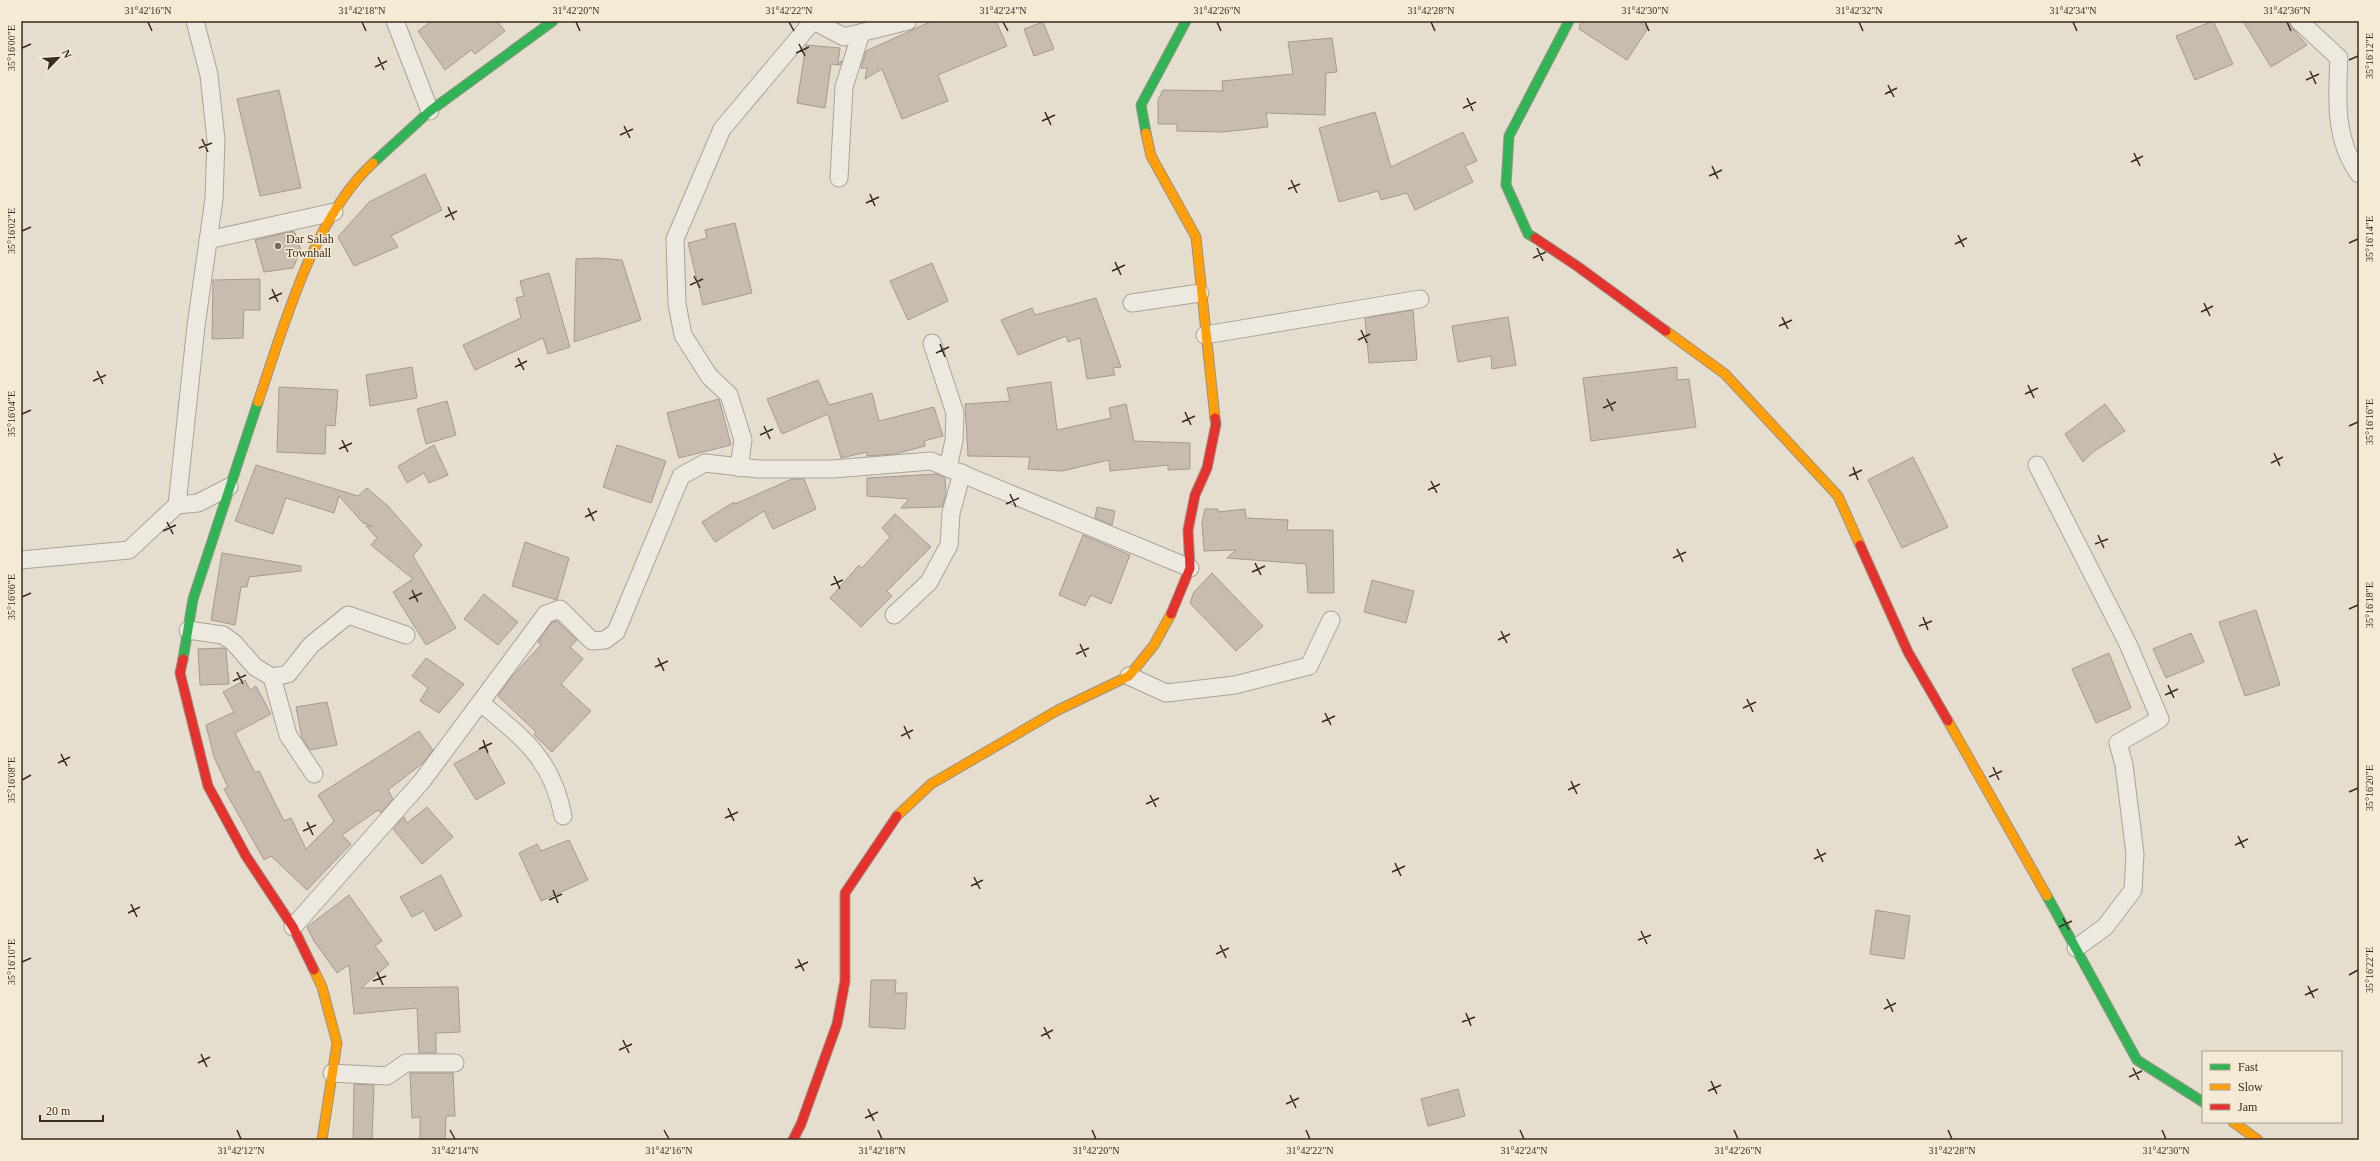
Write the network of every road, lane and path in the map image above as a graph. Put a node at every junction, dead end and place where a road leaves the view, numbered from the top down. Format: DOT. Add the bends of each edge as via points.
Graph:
graph roads {
  1 [pos="195,21"];
  2 [pos="395,21"];
  3 [pos="552,21"];
  4 [pos="814,21"];
  5 [pos="908,21"];
  6 [pos="1186,21"];
  7 [pos="1569,21"];
  8 [pos="2299,21"];
  9 [pos="861,33"];
  10 [pos="430,111"];
  11 [pos="2359,174"];
  12 [pos="839,178"];
  13 [pos="334,212"];
  14 [pos="208,240"];
  15 [pos="1200,293"];
  16 [pos="1420,299"];
  17 [pos="1132,303"];
  18 [pos="1205,335"];
  19 [pos="932,343"];
  20 [pos="2037,465"];
  21 [pos="739,468"];
  22 [pos="955,470"];
  23 [pos="229,487"];
  24 [pos="177,505"];
  25 [pos="21,560"];
  26 [pos="1190,568"];
  27 [pos="894,614"];
  28 [pos="1331,620"];
  29 [pos="188,630"];
  30 [pos="406,635"];
  31 [pos="1129,676"];
  32 [pos="272,677"];
  33 [pos="481,703"];
  34 [pos="314,774"];
  35 [pos="563,816"];
  36 [pos="293,927"];
  37 [pos="2076,948"];
  38 [pos="455,1063"];
  39 [pos="332,1073"];
  40 [pos="2202,1101"];
  41 [pos="2234,1123"];
  42 [pos="322,1140"];
  43 [pos="793,1140"];
  44 [pos="2258,1140"];
  1 -- 14 [label="street" via="209,75 216,140 214,199"];
  2 -- 10 [label="street"];
  3 -- 10 [label="street"];
  4 -- 9 [label="street" via="844,37"];
  4 -- 21 [label="street" via="722,130 675,239 677,304 684,335 710,376 728,395 743,440"];
  5 -- 9 [label="street"];
  6 -- 15 [label="street" via="1141,105 1151,156 1196,237"];
  7 -- 37 [label="street" via="1509,136 1506,185 1528,234 1577,266 1725,374 1838,496 1908,652"];
  8 -- 11 [label="street" via="2339,58 2337,103 2341,136 2351,163"];
  9 -- 12 [label="street" via="844,87"];
  10 -- 13 [label="street" via="358,176"];
  13 -- 14 [label="street"];
  13 -- 23 [label="street" via="321,232 284,327"];
  14 -- 24 [label="street"];
  15 -- 17 [label="street"];
  15 -- 18 [label="street"];
  16 -- 18 [label="street"];
  18 -- 26 [label="street" via="1216,424 1207,468 1195,495 1188,530"];
  19 -- 22 [label="street" via="955,413"];
  20 -- 37 [label="street" via="2128,644 2160,719 2118,744 2124,765 2135,854 2133,890 2105,927"];
  21 -- 22 [label="street" via="833,469 931,461"];
  21 -- 33 [label="street" via="705,463 681,476 616,632 605,640 592,641 560,609 546,614"];
  22 -- 26 [label="street"];
  22 -- 27 [label="street" via="949,545 929,582"];
  23 -- 24 [label="street" via="198,502"];
  23 -- 29 [label="street" via="193,598"];
  24 -- 25 [label="street" via="129,550"];
  26 -- 31 [label="street" via="1175,607 1154,645"];
  28 -- 31 [label="street" via="1309,666 1279,675 1236,686 1166,693"];
  29 -- 32 [label="street" via="223,635 234,643 255,667"];
  29 -- 36 [label="street" via="180,673 208,786 246,856"];
  30 -- 32 [label="street" via="348,615 311,646 288,674"];
  31 -- 43 [label="street" via="1058,710 971,760 931,784 901,810 845,893 846,981 837,1024"];
  32 -- 34 [label="street" via="288,735"];
  33 -- 35 [label="street" via="540,756 559,794"];
  33 -- 36 [label="street" via="422,781"];
  36 -- 39 [label="street" via="324,994 337,1043"];
  37 -- 40 [label="street" via="2137,1060"];
  38 -- 39 [label="street" via="406,1063 387,1076"];
  39 -- 42 [label="street"];
  41 -- 44 [label="street"];
}
